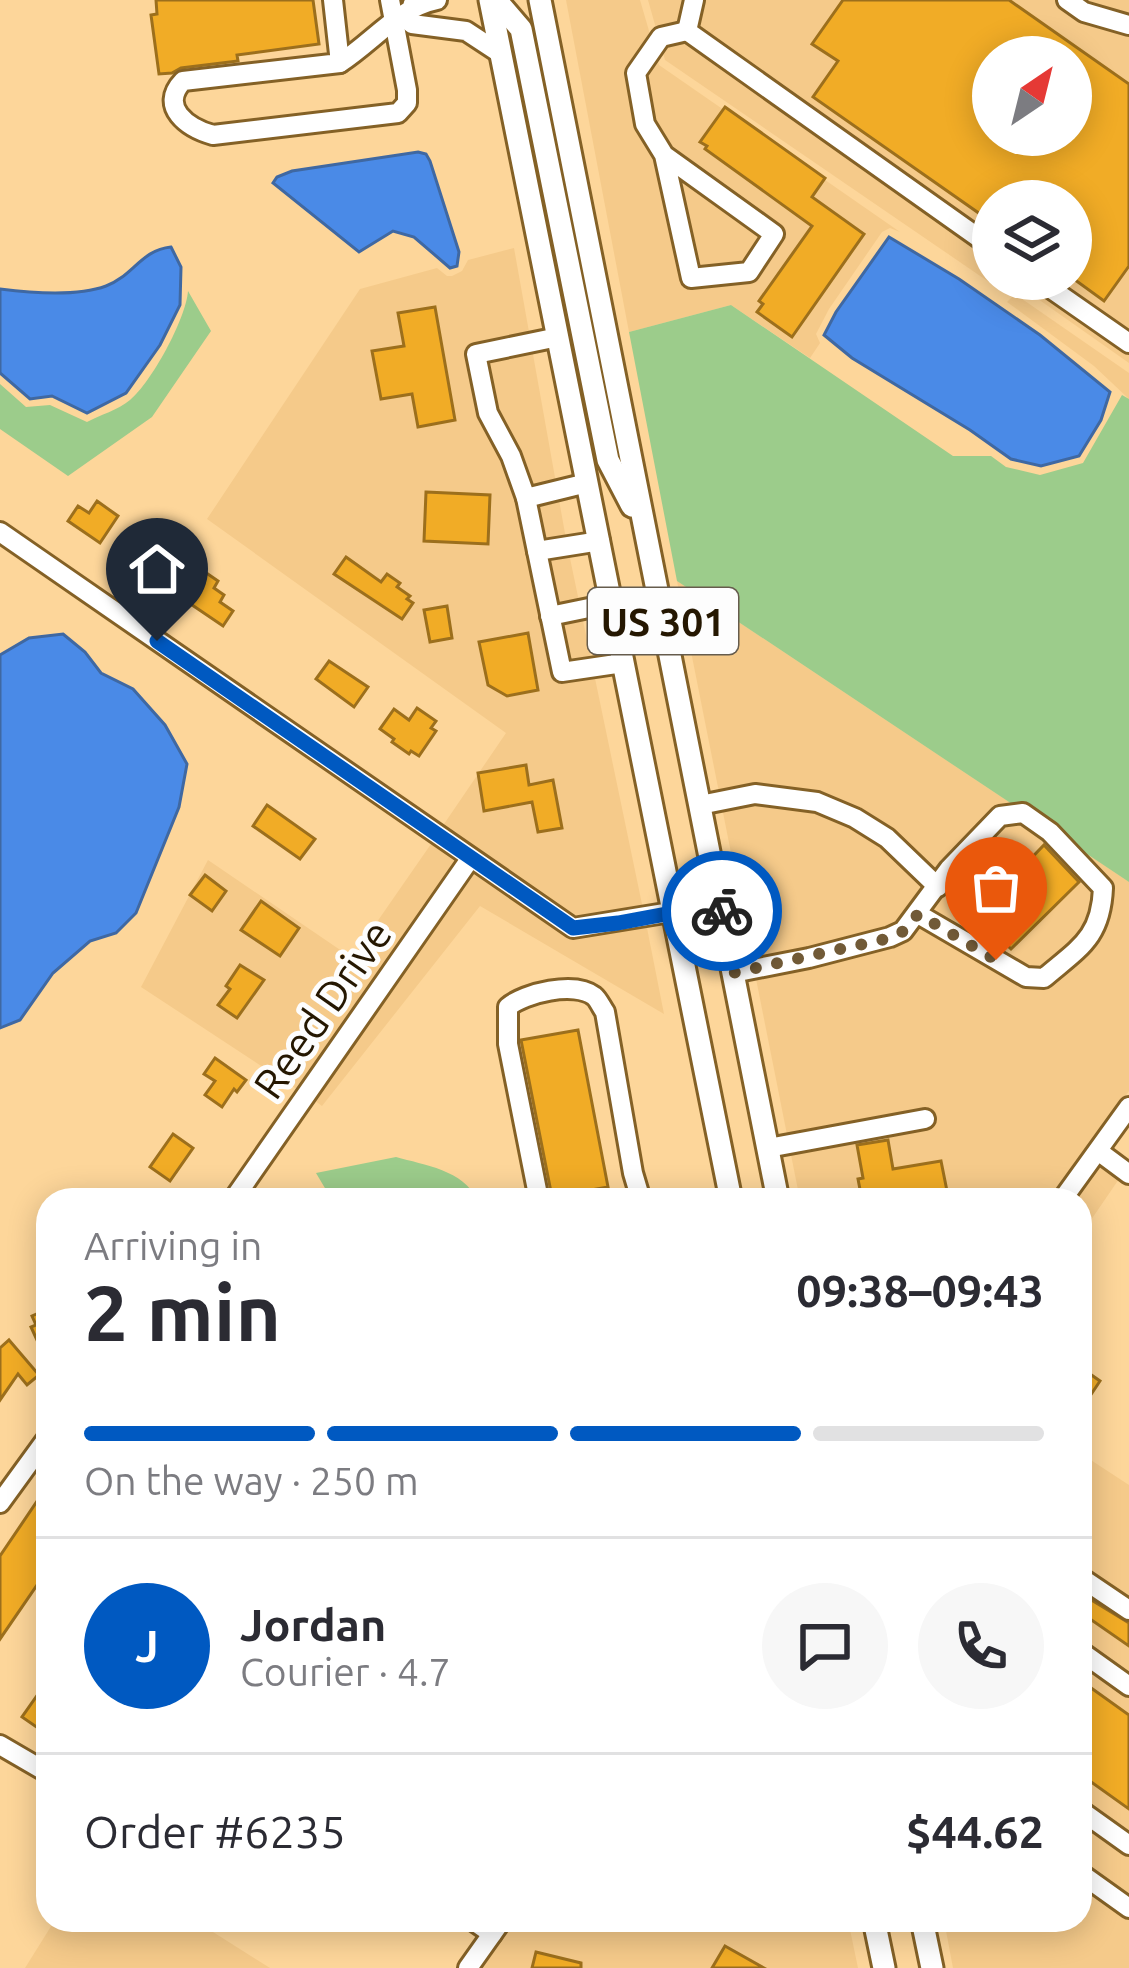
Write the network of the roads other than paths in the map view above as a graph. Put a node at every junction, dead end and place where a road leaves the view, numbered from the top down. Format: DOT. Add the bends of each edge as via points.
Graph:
graph roads {
  1 [pos="333,0"];
  2 [pos="437,0"];
  3 [pos="493,0"];
  4 [pos="540,0"];
  5 [pos="694,0"];
  6 [pos="1067,0"];
  7 [pos="404,8"];
  8 [pos="1129,25"];
  9 [pos="687,31"];
  10 [pos="501,54"];
  11 [pos="340,63"];
  12 [pos="664,155"];
  13 [pos="972,233"];
  14 [pos="1067,300"];
  15 [pos="558,337"];
  16 [pos="1129,343"];
  17 [pos="587,483"];
  18 [pos="526,497"];
  19 [pos="0,532"];
  20 [pos="646,534"];
  21 [pos="600,542"];
  22 [pos="537,551"];
  23 [pos="613,603"];
  24 [pos="550,616"];
  25 [pos="623,663"];
  26 [pos="700,805"];
  27 [pos="470,859"];
  28 [pos="938,886"];
  29 [pos="720,904"];
  30 [pos="673,913"];
  31 [pos="918,914"];
  32 [pos="733,973"];
  33 [pos="1129,1107"];
  34 [pos="925,1119"];
  35 [pos="768,1148"];
  36 [pos="1098,1150"];
  37 [pos="1129,1174"];
  38 [pos="241,1188"];
  39 [pos="536,1188"];
  40 [pos="637,1188"];
  41 [pos="729,1188"];
  42 [pos="776,1188"];
  43 [pos="1071,1188"];
  44 [pos="36,1454"];
  45 [pos="0,1503"];
  46 [pos="1092,1585"];
  47 [pos="1129,1610"];
  48 [pos="1092,1660"];
  49 [pos="1129,1686"];
  50 [pos="0,1745"];
  51 [pos="36,1766"];
  52 [pos="1092,1819"];
  53 [pos="1129,1845"];
  54 [pos="1092,1882"];
  55 [pos="1129,1908"];
  56 [pos="493,1932"];
  57 [pos="876,1932"];
  58 [pos="924,1932"];
  59 [pos="468,1968"];
  60 [pos="884,1968"];
  61 [pos="932,1968"];
  1 -- 11 [label="street"];
  2 -- 7 [label="street"];
  3 -- 10 [label="main road, US 301"];
  3 -- 20 [label="main road" via="521,29 608,460"];
  4 -- 20 [label="main road, US 301"];
  5 -- 9 [label="street"];
  6 -- 8 [label="street"];
  7 -- 10 [label="street" via="412,24 466,31"];
  7 -- 11 [label="street"];
  7 -- 11 [label="street" via="407,103 398,113 213,135 175,109 183,82"];
  9 -- 12 [label="street" via="661,37 636,73 645,124"];
  9 -- 13 [label="street"];
  10 -- 15 [label="main road, US 301"];
  12 -- 12 [label="street" via="774,234 749,272 691,278"];
  14 -- 16 [label="street"];
  15 -- 17 [label="main road, US 301"];
  15 -- 18 [label="street" via="476,353 488,413"];
  17 -- 18 [label="street"];
  17 -- 21 [label="main road, US 301"];
  18 -- 22 [label="street"];
  19 -- 27 [label="street"];
  20 -- 26 [label="main road, US 301"];
  21 -- 22 [label="street"];
  21 -- 23 [label="main road, US 301"];
  22 -- 24 [label="street"];
  23 -- 24 [label="street"];
  23 -- 25 [label="main road, US 301"];
  24 -- 25 [label="street" via="562,672"];
  25 -- 30 [label="main road, US 301"];
  26 -- 28 [label="street" via="755,794 817,802 887,838"];
  26 -- 29 [label="main road, US 301"];
  27 -- 30 [label="street" via="573,928"];
  27 -- 38 [label="street, Reed Drive"];
  28 -- 31 [label="street"];
  28 -- 31 [label="street" via="1000,817 1023,813 1103,888 1102,910 1091,937 1044,978 1026,976"];
  29 -- 30 [label="street"];
  29 -- 32 [label="main road, US 301"];
  30 -- 41 [label="main road, US 301"];
  31 -- 32 [label="street" via="890,938"];
  32 -- 35 [label="main road, US 301"];
  33 -- 36 [label="street"];
  34 -- 35 [label="street"];
  35 -- 42 [label="main road, US 301"];
  36 -- 37 [label="street"];
  36 -- 43 [label="street"];
  39 -- 40 [label="street" via="508,1007 519,997 563,989 596,997 604,1012"];
  44 -- 45 [label="street"];
  46 -- 47 [label="street"];
  48 -- 49 [label="street"];
  50 -- 51 [label="street"];
  52 -- 53 [label="street"];
  54 -- 55 [label="street"];
  56 -- 59 [label="street"];
  57 -- 60 [label="main road"];
  58 -- 61 [label="main road"];
}
